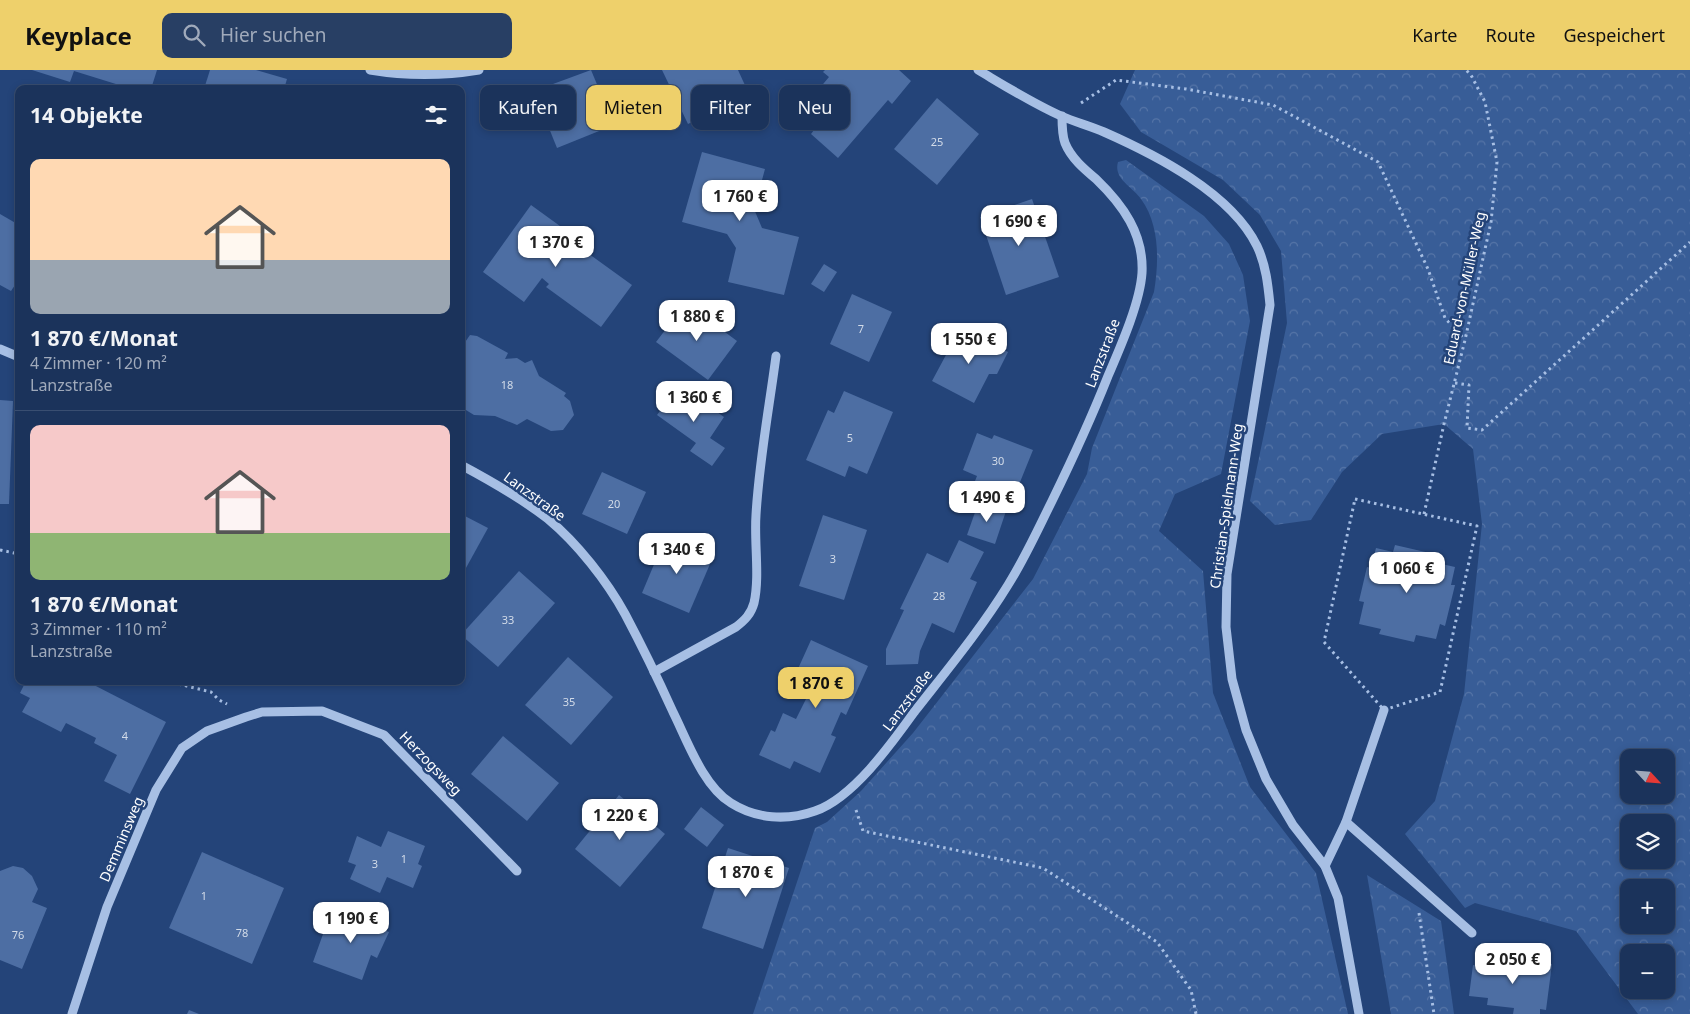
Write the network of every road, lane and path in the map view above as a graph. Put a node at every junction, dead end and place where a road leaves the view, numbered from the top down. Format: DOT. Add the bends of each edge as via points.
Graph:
graph roads {
  1 [pos="370,70"];
  2 [pos="479,70"];
  3 [pos="978,70"];
  4 [pos="1466,70"];
  5 [pos="1062,116"];
  6 [pos="1690,242"];
  7 [pos="1465,340"];
  8 [pos="0,349"];
  9 [pos="15,355"];
  10 [pos="776,356"];
  11 [pos="1455,383"];
  12 [pos="465,467"];
  13 [pos="1424,514"];
  14 [pos="0,550"];
  15 [pos="15,553"];
  16 [pos="654,672"];
  17 [pos="182,685"];
  18 [pos="219,700"];
  19 [pos="1384,710"];
  20 [pos="246,717"];
  21 [pos="1346,822"];
  22 [pos="863,831"];
  23 [pos="1325,866"];
  24 [pos="517,871"];
  25 [pos="1415,883"];
  26 [pos="1472,934"];
  27 [pos="72,1014"];
  28 [pos="1196,1014"];
  29 [pos="1359,1014"];
  30 [pos="1434,1014"];
  1 -- 2 [label="street" via="402,74"];
  3 -- 5 [label="street, Christian-Spielmann-Weg"];
  4 -- 7 [label="path, Eduard-von-Müller-Weg" via="1485,102 1497,162 1490,222"];
  5 -- 7 [label="path" via="1116,80 1186,89 1273,105 1378,162 1428,269 1445,318"];
  5 -- 16 [label="street, Lanzstraße" via="1063,135 1074,158 1112,195 1130,218 1140,245 1142,274 1122,342 1084,435 1029,549 968,643 892,742 848,791 817,811 784,818 757,815 728,801 710,781"];
  5 -- 23 [label="street, Christian-Spielmann-Weg" via="1150,155 1194,180 1226,204 1242,221 1257,247 1267,275 1270,305 1227,574 1226,627 1232,679 1246,730 1266,779 1293,825"];
  6 -- 11 [label="path" via="1482,430 1467,428 1469,385"];
  7 -- 11 [label="path, Eduard-von-Müller-Weg"];
  8 -- 9 [label="street"];
  10 -- 16 [label="street" via="758,489 756,583 752,611 736,627"];
  11 -- 13 [label="path, Eduard-von-Müller-Weg"];
  12 -- 16 [label="street, Lanzstraße" via="514,495 550,521 576,547 623,611"];
  13 -- 19 [label="path" via="1477,526 1440,692"];
  13 -- 19 [label="path" via="1355,499 1324,642"];
  14 -- 15 [label="path"];
  17 -- 18 [label="path" via="211,692"];
  19 -- 21 [label="street"];
  20 -- 24 [label="street, Herzogsweg" via="262,712 322,712 384,734"];
  20 -- 27 [label="street, Demminsweg" via="207,731 182,748 156,790 107,907"];
  21 -- 23 [label="street"];
  21 -- 25 [label="street"];
  22 -- 28 [label="path" via="1043,868 1157,942 1191,990"];
  23 -- 29 [label="street, Christian-Spielmann-Weg" via="1338,898"];
  25 -- 26 [label="street"];
  25 -- 30 [label="path"];
}
